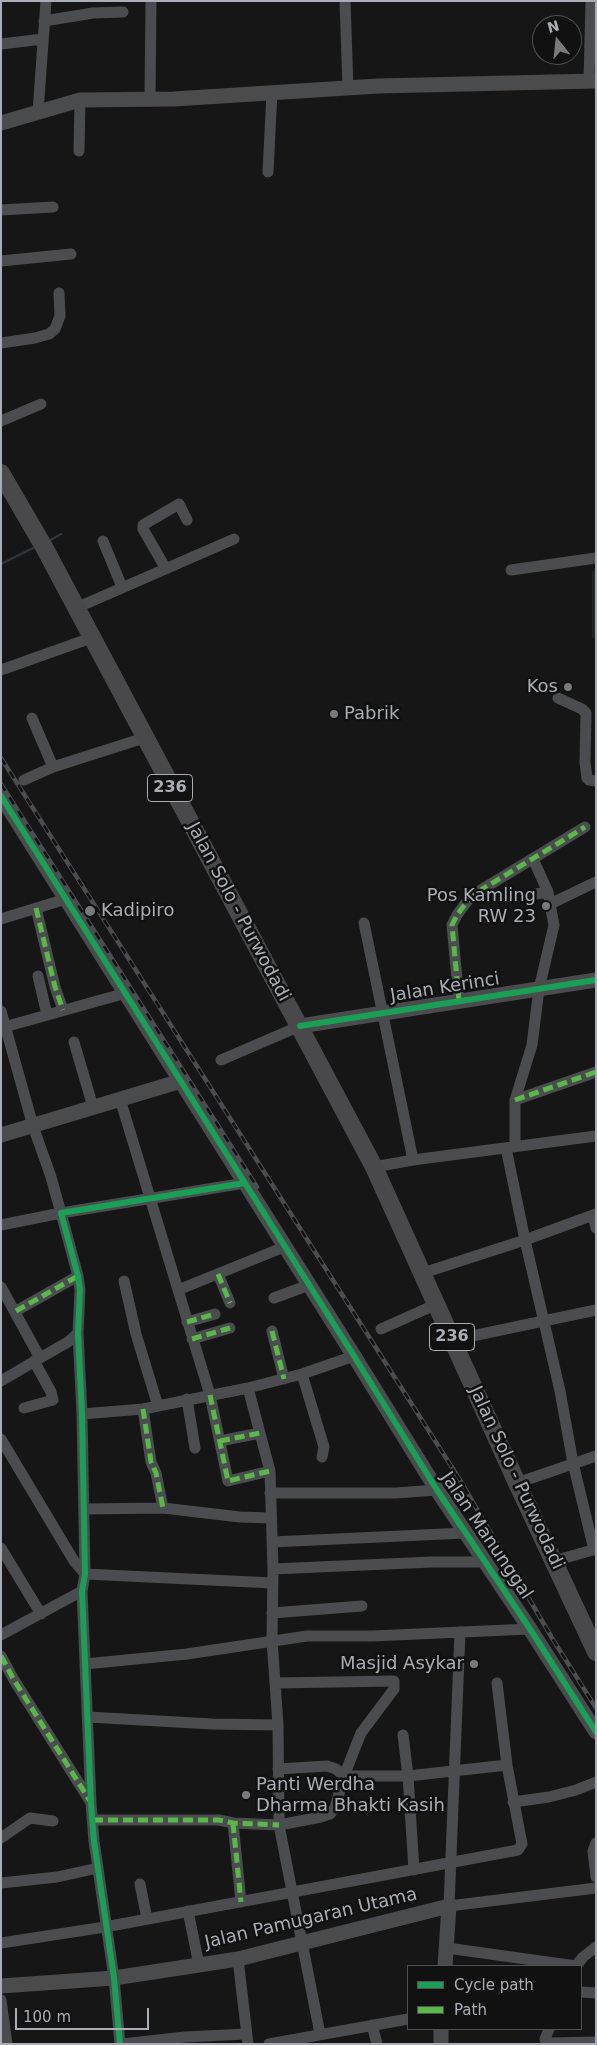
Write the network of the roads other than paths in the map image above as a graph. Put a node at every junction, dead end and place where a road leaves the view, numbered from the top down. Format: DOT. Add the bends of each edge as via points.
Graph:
graph roads {
  1 [pos="46,1"];
  2 [pos="151,1"];
  3 [pos="345,1"];
  4 [pos="591,1"];
  5 [pos="123,12"];
  6 [pos="44,21"];
  7 [pos="43,39"];
  8 [pos="1,44"];
  9 [pos="592,81"];
  10 [pos="348,88"];
  11 [pos="272,92"];
  12 [pos="150,98"];
  13 [pos="80,100"];
  14 [pos="38,112"];
  15 [pos="1,123"];
  16 [pos="79,151"];
  17 [pos="268,172"];
  18 [pos="53,207"];
  19 [pos="1,210"];
  20 [pos="72,254"];
  21 [pos="1,261"];
  22 [pos="60,294"];
  23 [pos="1,343"];
  24 [pos="41,404"];
  25 [pos="1,420"];
  26 [pos="1,473"];
  27 [pos="5,490"];
  28 [pos="187,520"];
  29 [pos="234,539"];
  30 [pos="103,541"];
  31 [pos="596,558"];
  32 [pos="166,569"];
  33 [pos="511,570"];
  34 [pos="122,588"];
  35 [pos="76,608"];
  36 [pos="91,638"];
  37 [pos="1,670"];
  38 [pos="558,698"];
  39 [pos="32,718"];
  40 [pos="144,738"];
  41 [pos="53,767"];
  42 [pos="24,780"];
  43 [pos="596,780"];
  44 [pos="1,796"];
  45 [pos="585,827"];
  46 [pos="533,859"];
  47 [pos="596,882"];
  48 [pos="519,897"];
  49 [pos="549,898"];
  50 [pos="66,899"];
  51 [pos="36,908"];
  52 [pos="1,919"];
  53 [pos="364,923"];
  54 [pos="38,976"];
  55 [pos="596,980"];
  56 [pos="539,989"];
  57 [pos="126,993"];
  58 [pos="459,1001"];
  59 [pos="63,1010"];
  60 [pos="1,1011"];
  61 [pos="383,1013"];
  62 [pos="47,1015"];
  63 [pos="300,1026"];
  64 [pos="4,1028"];
  65 [pos="74,1042"];
  66 [pos="222,1060"];
  67 [pos="596,1072"];
  68 [pos="181,1081"];
  69 [pos="120,1099"];
  70 [pos="515,1100"];
  71 [pos="93,1107"];
  72 [pos="33,1126"];
  73 [pos="1,1136"];
  74 [pos="596,1136"];
  75 [pos="511,1147"];
  76 [pos="413,1160"];
  77 [pos="374,1167"];
  78 [pos="245,1183"];
  79 [pos="149,1199"];
  80 [pos="60,1212"];
  81 [pos="594,1214"];
  82 [pos="1,1225"];
  83 [pos="596,1228"];
  84 [pos="525,1240"];
  85 [pos="284,1246"];
  86 [pos="423,1273"];
  87 [pos="218,1274"];
  88 [pos="78,1276"];
  89 [pos="124,1281"];
  90 [pos="309,1285"];
  91 [pos="1,1287"];
  92 [pos="178,1290"];
  93 [pos="274,1298"];
  94 [pos="230,1303"];
  95 [pos="437,1304"];
  96 [pos="596,1310"];
  97 [pos="16,1311"];
  98 [pos="215,1314"];
  99 [pos="543,1321"];
  100 [pos="187,1322"];
  101 [pos="230,1328"];
  102 [pos="381,1328"];
  103 [pos="272,1331"];
  104 [pos="78,1333"];
  105 [pos="192,1339"];
  106 [pos="453,1340"];
  107 [pos="354,1356"];
  108 [pos="37,1359"];
  109 [pos="302,1374"];
  110 [pos="284,1379"];
  111 [pos="1,1381"];
  112 [pos="248,1388"];
  113 [pos="210,1396"];
  114 [pos="187,1400"];
  115 [pos="158,1406"];
  116 [pos="24,1408"];
  117 [pos="143,1409"];
  118 [pos="82,1414"];
  119 [pos="260,1433"];
  120 [pos="1,1439"];
  121 [pos="220,1441"];
  122 [pos="195,1448"];
  123 [pos="596,1456"];
  124 [pos="322,1457"];
  125 [pos="573,1463"];
  126 [pos="270,1471"];
  127 [pos="517,1483"];
  128 [pos="436,1490"];
  129 [pos="270,1493"];
  130 [pos="84,1508"];
  131 [pos="163,1508"];
  132 [pos="270,1518"];
  133 [pos="465,1533"];
  134 [pos="272,1542"];
  135 [pos="1,1548"];
  136 [pos="595,1550"];
  137 [pos="554,1561"];
  138 [pos="484,1562"];
  139 [pos="273,1569"];
  140 [pos="85,1574"];
  141 [pos="273,1582"];
  142 [pos="82,1591"];
  143 [pos="362,1606"];
  144 [pos="272,1613"];
  145 [pos="41,1614"];
  146 [pos="530,1629"];
  147 [pos="460,1632"];
  148 [pos="1,1635"];
  149 [pos="272,1640"];
  150 [pos="595,1647"];
  151 [pos="1,1656"];
  152 [pos="85,1664"];
  153 [pos="275,1683"];
  154 [pos="497,1683"];
  155 [pos="88,1717"];
  156 [pos="278,1725"];
  157 [pos="596,1732"];
  158 [pos="403,1735"];
  159 [pos="507,1765"];
  160 [pos="278,1769"];
  161 [pos="454,1770"];
  162 [pos="344,1776"];
  163 [pos="408,1776"];
  164 [pos="596,1782"];
  165 [pos="513,1802"];
  166 [pos="91,1803"];
  167 [pos="93,1820"];
  168 [pos="53,1821"];
  169 [pos="233,1823"];
  170 [pos="279,1825"];
  171 [pos="1,1838"];
  172 [pos="596,1843"];
  173 [pos="451,1864"];
  174 [pos="98,1868"];
  175 [pos="414,1870"];
  176 [pos="596,1877"];
  177 [pos="1,1883"];
  178 [pos="140,1884"];
  179 [pos="596,1888"];
  180 [pos="291,1892"];
  181 [pos="241,1902"];
  182 [pos="449,1906"];
  183 [pos="188,1911"];
  184 [pos="147,1920"];
  185 [pos="105,1928"];
  186 [pos="1,1942"];
  187 [pos="303,1944"];
  188 [pos="596,1947"];
  189 [pos="447,1948"];
  190 [pos="238,1959"];
  191 [pos="199,1965"];
  192 [pos="445,1965"];
  193 [pos="569,1965"];
  194 [pos="577,1965"];
  195 [pos="114,1978"];
  196 [pos="1,1986"];
  197 [pos="582,1992"];
  198 [pos="596,1993"];
  199 [pos="1,2000"];
  200 [pos="407,2019"];
  201 [pos="372,2025"];
  202 [pos="441,2030"];
  203 [pos="549,2030"];
  204 [pos="320,2034"];
  205 [pos="247,2039"];
  206 [pos="294,2042"];
  207 [pos="596,2042"];
  208 [pos="7,2044"];
  209 [pos="121,2044"];
  210 [pos="270,2044"];
  211 [pos="377,2044"];
  212 [pos="441,2044"];
  1 -- 6 [label="street"];
  2 -- 12 [label="street"];
  3 -- 10 [label="street"];
  4 -- 9 [label="street"];
  5 -- 6 [label="street"];
  6 -- 7 [label="street"];
  7 -- 8 [label="street"];
  7 -- 14 [label="street"];
  9 -- 10 [label="street"];
  10 -- 11 [label="street"];
  11 -- 12 [label="street" via="183,99"];
  11 -- 17 [label="street"];
  12 -- 13 [label="street"];
  13 -- 14 [label="street"];
  13 -- 16 [label="street"];
  14 -- 15 [label="street"];
  18 -- 19 [label="street"];
  20 -- 21 [label="street"];
  22 -- 23 [label="street" via="60,316 55,329 35,338"];
  24 -- 25 [label="street"];
  26 -- 27 [label="main road, Jalan Solo - Purwodadi"];
  27 -- 35 [label="main road, Jalan Solo - Purwodadi / 236" via="44,547"];
  28 -- 32 [label="street" via="179,504 143,525"];
  29 -- 32 [label="street"];
  30 -- 34 [label="street"];
  31 -- 33 [label="street"];
  32 -- 34 [label="street"];
  34 -- 35 [label="street"];
  35 -- 36 [label="main road, Jalan Solo - Purwodadi / 236"];
  36 -- 37 [label="street"];
  36 -- 40 [label="main road, Jalan Solo - Purwodadi / 236"];
  38 -- 43 [label="street" via="582,708 586,713 587,778"];
  39 -- 41 [label="street"];
  40 -- 41 [label="street"];
  40 -- 63 [label="main road, Jalan Solo - Purwodadi / 236"];
  41 -- 42 [label="street"];
  44 -- 50 [label="street, Jalan Manunggal"];
  45 -- 46 [label="street"];
  46 -- 49 [label="street"];
  46 -- 58 [label="street" via="472,896 454,920"];
  47 -- 49 [label="street"];
  48 -- 49 [label="street"];
  49 -- 56 [label="street" via="554,925"];
  50 -- 51 [label="street"];
  50 -- 57 [label="street, Jalan Manunggal"];
  51 -- 52 [label="street"];
  51 -- 59 [label="street"];
  53 -- 61 [label="street"];
  54 -- 62 [label="street"];
  55 -- 56 [label="street, Jalan Kerinci"];
  56 -- 58 [label="street, Jalan Kerinci"];
  56 -- 70 [label="street" via="532,1045"];
  57 -- 59 [label="street"];
  57 -- 68 [label="street, Jalan Manunggal"];
  58 -- 61 [label="street, Jalan Kerinci"];
  59 -- 62 [label="street"];
  60 -- 64 [label="street"];
  61 -- 63 [label="street, Jalan Kerinci"];
  61 -- 76 [label="street"];
  62 -- 64 [label="street"];
  63 -- 66 [label="street"];
  63 -- 77 [label="main road, Jalan Solo - Purwodadi / 236"];
  64 -- 72 [label="street"];
  65 -- 71 [label="street"];
  67 -- 70 [label="street"];
  68 -- 69 [label="street"];
  68 -- 78 [label="street, Jalan Manunggal"];
  69 -- 71 [label="street"];
  69 -- 79 [label="street"];
  70 -- 75 [label="street"];
  71 -- 72 [label="street"];
  72 -- 73 [label="street"];
  72 -- 80 [label="street"];
  74 -- 75 [label="street"];
  75 -- 76 [label="street"];
  75 -- 84 [label="street"];
  76 -- 77 [label="street"];
  77 -- 86 [label="main road, Jalan Solo - Purwodadi / 236"];
  78 -- 79 [label="street"];
  78 -- 85 [label="street, Jalan Manunggal"];
  79 -- 80 [label="street"];
  79 -- 92 [label="street"];
  80 -- 82 [label="street"];
  80 -- 88 [label="street"];
  81 -- 83 [label="street"];
  81 -- 84 [label="street"];
  84 -- 86 [label="street"];
  84 -- 99 [label="street"];
  85 -- 87 [label="street"];
  85 -- 90 [label="street, Jalan Manunggal"];
  86 -- 95 [label="main road, Jalan Solo - Purwodadi / 236"];
  87 -- 92 [label="street"];
  87 -- 94 [label="street"];
  88 -- 97 [label="street"];
  88 -- 104 [label="street"];
  89 -- 115 [label="street"];
  90 -- 93 [label="street"];
  90 -- 107 [label="street, Jalan Manunggal"];
  91 -- 97 [label="street"];
  92 -- 100 [label="street"];
  95 -- 102 [label="street"];
  95 -- 106 [label="main road, Jalan Solo - Purwodadi / 236"];
  96 -- 99 [label="street"];
  97 -- 108 [label="street"];
  98 -- 100 [label="street"];
  99 -- 106 [label="street"];
  99 -- 125 [label="street"];
  100 -- 105 [label="street"];
  101 -- 105 [label="street"];
  103 -- 110 [label="street"];
  104 -- 108 [label="street"];
  104 -- 118 [label="street"];
  105 -- 113 [label="street"];
  106 -- 127 [label="main road, Jalan Solo - Purwodadi / 236"];
  107 -- 109 [label="street"];
  107 -- 128 [label="street, Jalan Manunggal"];
  108 -- 111 [label="street"];
  108 -- 116 [label="street" via="55,1399"];
  109 -- 110 [label="street"];
  109 -- 124 [label="street" via="324,1447"];
  110 -- 112 [label="street"];
  112 -- 113 [label="street"];
  112 -- 119 [label="street"];
  113 -- 114 [label="street"];
  113 -- 121 [label="street"];
  114 -- 115 [label="street"];
  114 -- 122 [label="street"];
  115 -- 117 [label="street"];
  117 -- 118 [label="street"];
  117 -- 131 [label="street" via="151,1462"];
  118 -- 130 [label="street"];
  119 -- 121 [label="street"];
  119 -- 126 [label="street"];
  120 -- 140 [label="street"];
  121 -- 126 [label="street" via="228,1481"];
  123 -- 125 [label="street"];
  125 -- 127 [label="street"];
  125 -- 136 [label="street"];
  126 -- 129 [label="street"];
  127 -- 137 [label="main road, Jalan Solo - Purwodadi / 236"];
  128 -- 129 [label="street"];
  128 -- 133 [label="street, Jalan Manunggal"];
  129 -- 132 [label="street"];
  130 -- 131 [label="street"];
  130 -- 140 [label="street"];
  131 -- 132 [label="street" via="240,1518"];
  132 -- 134 [label="street"];
  133 -- 134 [label="street"];
  133 -- 138 [label="street, Jalan Manunggal"];
  134 -- 139 [label="street"];
  135 -- 145 [label="street"];
  136 -- 137 [label="street"];
  137 -- 150 [label="main road, Jalan Solo - Purwodadi / 236"];
  138 -- 139 [label="street"];
  138 -- 146 [label="street, Jalan Manunggal"];
  139 -- 141 [label="street"];
  140 -- 141 [label="street"];
  140 -- 142 [label="street"];
  141 -- 144 [label="street"];
  142 -- 145 [label="street"];
  142 -- 152 [label="street"];
  143 -- 144 [label="street"];
  144 -- 149 [label="street"];
  145 -- 148 [label="street"];
  146 -- 147 [label="street"];
  146 -- 157 [label="street, Jalan Manunggal"];
  147 -- 149 [label="street" via="307,1636"];
  147 -- 161 [label="street"];
  149 -- 152 [label="street" via="195,1653"];
  149 -- 153 [label="street"];
  151 -- 166 [label="street"];
  152 -- 155 [label="street"];
  153 -- 156 [label="street"];
  153 -- 162 [label="street" via="394,1681 394,1690 361,1733"];
  154 -- 159 [label="street"];
  155 -- 156 [label="street"];
  155 -- 166 [label="street"];
  156 -- 160 [label="street"];
  158 -- 163 [label="street"];
  159 -- 161 [label="street"];
  159 -- 165 [label="street"];
  160 -- 162 [label="street" via="327,1766"];
  160 -- 170 [label="street"];
  161 -- 163 [label="street"];
  161 -- 173 [label="street"];
  162 -- 163 [label="street"];
  162 -- 170 [label="street" via="339,1799 330,1814"];
  163 -- 175 [label="street"];
  164 -- 165 [label="street" via="549,1797"];
  165 -- 173 [label="street" via="521,1848"];
  166 -- 167 [label="street"];
  167 -- 169 [label="street" via="219,1820"];
  167 -- 174 [label="street"];
  168 -- 171 [label="street" via="30,1818"];
  169 -- 170 [label="street"];
  169 -- 181 [label="street"];
  170 -- 180 [label="street"];
  172 -- 176 [label="street"];
  173 -- 175 [label="street"];
  173 -- 182 [label="street"];
  174 -- 177 [label="street" via="57,1877"];
  174 -- 185 [label="street"];
  175 -- 180 [label="street"];
  178 -- 184 [label="street"];
  179 -- 182 [label="street"];
  180 -- 181 [label="street"];
  180 -- 187 [label="street"];
  181 -- 183 [label="street"];
  182 -- 187 [label="street, Jalan Pamugaran Utama"];
  182 -- 189 [label="street"];
  183 -- 184 [label="street"];
  183 -- 191 [label="street"];
  184 -- 185 [label="street"];
  185 -- 186 [label="street"];
  185 -- 195 [label="street"];
  187 -- 190 [label="street, Jalan Pamugaran Utama"];
  187 -- 204 [label="street"];
  188 -- 194 [label="street"];
  189 -- 192 [label="street"];
  189 -- 193 [label="street"];
  190 -- 191 [label="street, Jalan Pamugaran Utama"];
  190 -- 205 [label="street"];
  191 -- 195 [label="street, Jalan Pamugaran Utama"];
  195 -- 196 [label="street, Jalan Pamugaran Utama"];
  195 -- 209 [label="street"];
  197 -- 198 [label="street"];
  199 -- 208 [label="street"];
  200 -- 201 [label="street"];
  201 -- 204 [label="street"];
  201 -- 211 [label="street"];
  202 -- 212 [label="street"];
  203 -- 207 [label="street" via="546,2042"];
  204 -- 206 [label="street"];
  205 -- 209 [label="street" via="185,2037"];
  206 -- 210 [label="street"];
}
